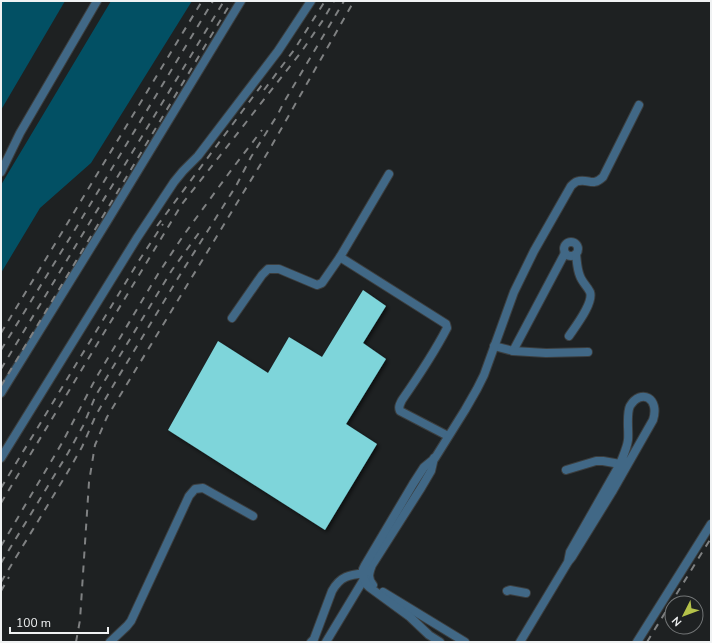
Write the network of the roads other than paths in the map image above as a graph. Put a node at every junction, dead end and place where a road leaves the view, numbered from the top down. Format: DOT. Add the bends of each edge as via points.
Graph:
graph roads {
  1 [pos="97,1"];
  2 [pos="241,1"];
  3 [pos="311,1"];
  4 [pos="639,105"];
  5 [pos="1,172"];
  6 [pos="389,174"];
  7 [pos="565,253"];
  8 [pos="576,254"];
  9 [pos="340,257"];
  10 [pos="232,318"];
  11 [pos="568,336"];
  12 [pos="494,346"];
  13 [pos="513,351"];
  14 [pos="588,352"];
  15 [pos="1,393"];
  16 [pos="448,436"];
  17 [pos="1,458"];
  18 [pos="620,464"];
  19 [pos="566,470"];
  20 [pos="253,516"];
  21 [pos="711,524"];
  22 [pos="568,562"];
  23 [pos="366,576"];
  24 [pos="507,591"];
  25 [pos="526,593"];
  26 [pos="314,641"];
  27 [pos="110,642"];
  28 [pos="326,642"];
  29 [pos="440,642"];
  30 [pos="465,642"];
  31 [pos="520,642"];
  32 [pos="637,642"];
  1 -- 5 [label="lane" via="20,133"];
  2 -- 15 [label="lane"];
  3 -- 17 [label="lane" via="278,51 198,156 174,182"];
  4 -- 12 [label="lane" via="603,177 593,183 579,181 571,186 514,292"];
  6 -- 9 [label="lane"];
  7 -- 8 [label="lane" via="571,256"];
  7 -- 8 [label="lane" via="564,246 570,242 578,248"];
  7 -- 13 [label="lane"];
  8 -- 11 [label="lane" via="577,268 590,293 590,300"];
  9 -- 10 [label="lane" via="318,285 279,269 268,269"];
  9 -- 16 [label="lane" via="446,324 444,335 402,400 399,409"];
  12 -- 13 [label="lane"];
  12 -- 16 [label="lane" via="484,375"];
  13 -- 14 [label="lane"];
  16 -- 23 [label="lane" via="434,458 431,471"];
  18 -- 19 [label="lane" via="603,460"];
  18 -- 22 [label="lane" via="570,552"];
  18 -- 22 [label="lane" via="628,441 630,407 637,398 648,398 655,406 653,420"];
  20 -- 27 [label="lane" via="203,488 195,489 189,496 131,621"];
  21 -- 32 [label="lane"];
  22 -- 31 [label="lane"];
  23 -- 26 [label="lane" via="349,575 339,581 332,591"];
  23 -- 28 [label="lane"];
  23 -- 29 [label="lane" via="366,584 372,590"];
  23 -- 30 [label="lane" via="380,590"];
  24 -- 25 [label="lane"];
}
